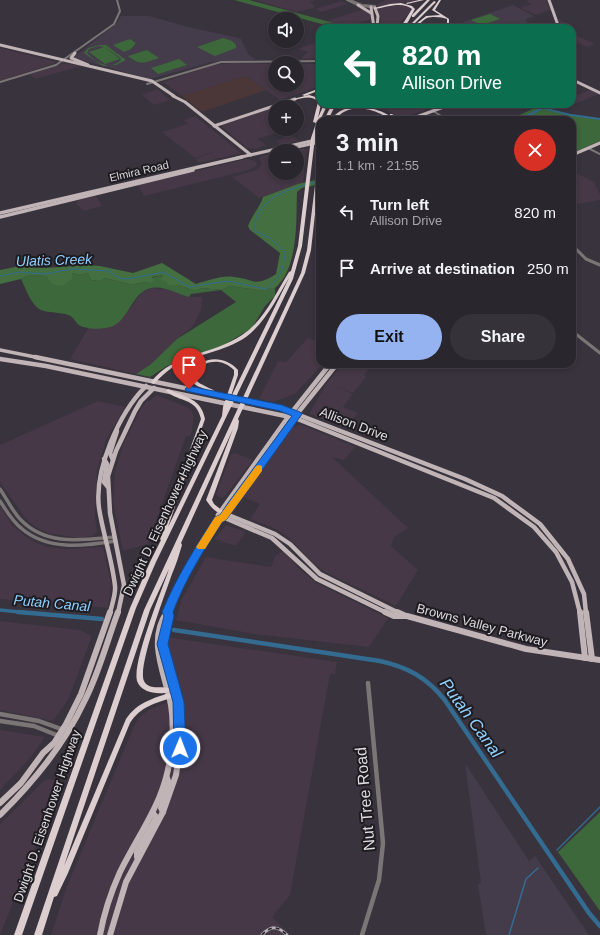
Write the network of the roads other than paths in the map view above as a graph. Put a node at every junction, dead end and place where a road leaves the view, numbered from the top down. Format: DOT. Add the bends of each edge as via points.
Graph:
graph roads {
  1 [pos="117,0"];
  2 [pos="349,0"];
  3 [pos="423,0"];
  4 [pos="429,0"];
  5 [pos="437,0"];
  6 [pos="440,0"];
  7 [pos="549,0"];
  8 [pos="381,2"];
  9 [pos="389,4"];
  10 [pos="358,5"];
  11 [pos="373,7"];
  12 [pos="371,13"];
  13 [pos="447,18"];
  14 [pos="405,23"];
  15 [pos="374,24"];
  16 [pos="377,24"];
  17 [pos="412,24"];
  18 [pos="418,24"];
  19 [pos="447,24"];
  20 [pos="558,24"];
  21 [pos="0,46"];
  22 [pos="75,53"];
  23 [pos="64,61"];
  24 [pos="316,61"];
  25 [pos="88,65"];
  26 [pos="93,67"];
  27 [pos="0,82"];
  28 [pos="150,82"];
  29 [pos="576,82"];
  30 [pos="316,91"];
  31 [pos="600,94"];
  32 [pos="295,99"];
  33 [pos="316,99"];
  34 [pos="318,108"];
  35 [pos="354,108"];
  36 [pos="364,108"];
  37 [pos="376,108"];
  38 [pos="441,108"];
  39 [pos="433,111"];
  40 [pos="336,116"];
  41 [pos="387,116"];
  42 [pos="393,116"];
  43 [pos="419,116"];
  44 [pos="424,116"];
  45 [pos="441,116"];
  46 [pos="214,126"];
  47 [pos="316,126"];
  48 [pos="316,143"];
  49 [pos="316,143"];
  50 [pos="600,144"];
  51 [pos="304,146"];
  52 [pos="590,149"];
  53 [pos="583,151"];
  54 [pos="268,153"];
  55 [pos="576,154"];
  56 [pos="600,154"];
  57 [pos="251,156"];
  58 [pos="316,187"];
  59 [pos="0,213"];
  60 [pos="0,217"];
  61 [pos="576,250"];
  62 [pos="600,265"];
  63 [pos="295,266"];
  64 [pos="576,334"];
  65 [pos="0,350"];
  66 [pos="600,354"];
  67 [pos="0,359"];
  68 [pos="327,368"];
  69 [pos="334,368"];
  70 [pos="153,382"];
  71 [pos="145,386"];
  72 [pos="154,388"];
  73 [pos="168,391"];
  74 [pos="218,395"];
  75 [pos="300,401"];
  76 [pos="282,408"];
  77 [pos="292,412"];
  78 [pos="224,416"];
  79 [pos="296,416"];
  80 [pos="288,417"];
  81 [pos="237,418"];
  82 [pos="117,429"];
  83 [pos="264,452"];
  84 [pos="104,459"];
  85 [pos="113,460"];
  86 [pos="254,465"];
  87 [pos="260,468"];
  88 [pos="247,486"];
  89 [pos="108,487"];
  90 [pos="0,489"];
  91 [pos="0,501"];
  92 [pos="221,515"];
  93 [pos="181,536"];
  94 [pos="115,539"];
  95 [pos="105,540"];
  96 [pos="163,543"];
  97 [pos="288,552"];
  98 [pos="306,562"];
  99 [pos="336,585"];
  100 [pos="365,603"];
  101 [pos="389,608"];
  102 [pos="167,612"];
  103 [pos="407,616"];
  104 [pos="585,658"];
  105 [pos="592,659"];
  106 [pos="600,660"];
  107 [pos="368,683"];
  108 [pos="168,693"];
  109 [pos="0,714"];
  110 [pos="0,721"];
  111 [pos="66,730"];
  112 [pos="62,737"];
  113 [pos="167,777"];
  114 [pos="0,803"];
  115 [pos="163,812"];
  116 [pos="153,813"];
  117 [pos="0,815"];
  118 [pos="137,859"];
  119 [pos="46,911"];
  120 [pos="18,935"];
  121 [pos="38,935"];
  122 [pos="100,935"];
  123 [pos="110,935"];
  124 [pos="362,935"];
  1 -- 22 [label="street" via="120,11 114,24"];
  2 -- 10 [label="street"];
  2 -- 11 [label="street"];
  3 -- 9 [label="highway" via="416,3"];
  4 -- 14 [label="highway"];
  5 -- 17 [label="highway"];
  6 -- 13 [label="highway" via="433,10"];
  7 -- 20 [label="main road"];
  8 -- 9 [label="highway"];
  9 -- 11 [label="highway"];
  10 -- 11 [label="street"];
  10 -- 12 [label="main road"];
  11 -- 12 [label="main road"];
  11 -- 14 [label="highway" via="403,4 411,6 414,9"];
  11 -- 16 [label="main road" via="378,16"];
  12 -- 15 [label="main road"];
  13 -- 18 [label="highway" via="430,16"];
  13 -- 19 [label="highway"];
  21 -- 23 [label="main road"];
  22 -- 23 [label="street"];
  22 -- 25 [label="main road" via="72,59"];
  23 -- 25 [label="main road"];
  23 -- 26 [label="main road"];
  23 -- 27 [label="street"];
  24 -- 28 [label="street" via="230,61"];
  25 -- 26 [label="main road"];
  26 -- 28 [label="main road"];
  28 -- 46 [label="main road" via="174,96"];
  29 -- 31 [label="main road"];
  30 -- 32 [label="highway"];
  32 -- 33 [label="highway" via="309,96"];
  32 -- 46 [label="main road"];
  34 -- 47 [label="highway" via="314,120"];
  35 -- 40 [label="highway" via="341,111"];
  36 -- 41 [label="highway" via="377,110"];
  37 -- 42 [label="highway"];
  38 -- 39 [label="main road"];
  39 -- 43 [label="main road"];
  39 -- 44 [label="main road"];
  39 -- 45 [label="street"];
  46 -- 57 [label="main road"];
  47 -- 63 [label="highway, Dwight D. Eisenhower Highway"];
  48 -- 57 [label="main road, Elmira Road"];
  49 -- 51 [label="main road, Elmira Road"];
  50 -- 52 [label="main road"];
  50 -- 53 [label="main road"];
  52 -- 53 [label="main road"];
  52 -- 56 [label="street"];
  53 -- 55 [label="main road"];
  54 -- 57 [label="main road, Elmira Road"];
  57 -- 59 [label="main road, Elmira Road"];
  57 -- 60 [label="main road, Elmira Road"];
  58 -- 81 [label="highway, Dwight D. Eisenhower Highway" via="309,250 303,273"];
  61 -- 62 [label="street" via="586,259"];
  63 -- 70 [label="highway" via="262,318 245,335 219,349 172,366"];
  63 -- 78 [label="highway, Dwight D. Eisenhower Highway" via="285,292"];
  64 -- 66 [label="street"];
  65 -- 70 [label="main road, Allison Drive"];
  67 -- 71 [label="main road, Allison Drive"];
  68 -- 75 [label="main road"];
  69 -- 79 [label="main road"];
  70 -- 71 [label="main road"];
  70 -- 72 [label="main road"];
  70 -- 74 [label="main road, Allison Drive"];
  71 -- 72 [label="main road, Allison Drive"];
  71 -- 82 [label="main road" via="136,396"];
  72 -- 73 [label="main road, Allison Drive"];
  72 -- 85 [label="main road" via="135,411"];
  73 -- 80 [label="main road, Allison Drive"];
  73 -- 96 [label="highway" via="195,403 203,412 203,419 165,526"];
  74 -- 76 [label="main road, Allison Drive"];
  74 -- 78 [label="highway" via="198,386 193,379 193,371 202,363 222,360 236,370"];
  75 -- 76 [label="main road"];
  75 -- 77 [label="main road"];
  76 -- 77 [label="main road, Allison Drive"];
  77 -- 79 [label="main road, Allison Drive"];
  77 -- 80 [label="main road"];
  78 -- 96 [label="highway, Dwight D. Eisenhower Highway"];
  79 -- 80 [label="main road, Allison Drive"];
  79 -- 87 [label="main road"];
  79 -- 104 [label="main road, Allison Drive" via="474,488 506,505 525,519 551,546 571,580 577,598"];
  79 -- 105 [label="main road, Allison Drive" via="485,488 530,515 560,546 575,572 584,594"];
  80 -- 83 [label="main road"];
  81 -- 92 [label="highway" via="236,428 210,496 210,503"];
  81 -- 93 [label="highway, Dwight D. Eisenhower Highway"];
  82 -- 84 [label="main road"];
  82 -- 85 [label="main road" via="110,453"];
  83 -- 86 [label="main road"];
  83 -- 87 [label="main road" via="258,465"];
  84 -- 89 [label="main road" via="107,464 104,482"];
  84 -- 95 [label="main road" via="98,506"];
  85 -- 89 [label="main road"];
  86 -- 88 [label="main road" via="255,469"];
  86 -- 92 [label="main road"];
  87 -- 88 [label="main road"];
  88 -- 92 [label="main road"];
  89 -- 94 [label="main road"];
  90 -- 95 [label="street" via="22,521 40,534 59,540"];
  91 -- 95 [label="street" via="20,528 39,540 62,545"];
  92 -- 97 [label="main road, Browns Valley Parkway" via="269,537"];
  92 -- 98 [label="main road, Browns Valley Parkway" via="280,536"];
  92 -- 102 [label="main road" via="192,561"];
  93 -- 108 [label="highway" via="177,556 149,634 139,675 147,688"];
  93 -- 119 [label="highway, Dwight D. Eisenhower Highway" via="159,582 138,637"];
  94 -- 95 [label="street"];
  94 -- 111 [label="main road" via="124,585 120,606 86,698"];
  95 -- 111 [label="main road" via="115,587 110,614"];
  96 -- 120 [label="highway, Dwight D. Eisenhower Highway" via="126,628"];
  97 -- 98 [label="main road" via="292,551"];
  97 -- 99 [label="main road, Browns Valley Parkway" via="312,575"];
  98 -- 99 [label="main road, Browns Valley Parkway"];
  99 -- 100 [label="main road, Browns Valley Parkway"];
  99 -- 101 [label="main road, Browns Valley Parkway"];
  100 -- 101 [label="main road"];
  100 -- 103 [label="main road, Browns Valley Parkway" via="394,616"];
  101 -- 103 [label="main road, Browns Valley Parkway"];
  102 -- 108 [label="main road" via="157,645"];
  102 -- 115 [label="main road" via="169,616 163,644 178,702 180,739 174,784"];
  103 -- 104 [label="main road, Browns Valley Parkway" via="493,642 542,653"];
  104 -- 105 [label="main road, Browns Valley Parkway"];
  105 -- 106 [label="main road, Browns Valley Parkway"];
  107 -- 124 [label="street, Nut Tree Road" via="383,843 374,904"];
  108 -- 113 [label="main road" via="172,736"];
  108 -- 119 [label="highway" via="142,706 128,721 66,871"];
  109 -- 111 [label="street" via="39,721"];
  110 -- 112 [label="street" via="34,726"];
  111 -- 112 [label="main road"];
  112 -- 114 [label="main road"];
  112 -- 117 [label="main road" via="24,791"];
  113 -- 115 [label="main road" via="169,784 161,808"];
  113 -- 116 [label="main road"];
  115 -- 118 [label="main road"];
  116 -- 118 [label="main road" via="155,820 137,852"];
  116 -- 122 [label="main road" via="119,876"];
  118 -- 123 [label="main road" via="123,890"];
  119 -- 121 [label="highway, Dwight D. Eisenhower Highway"];
}
